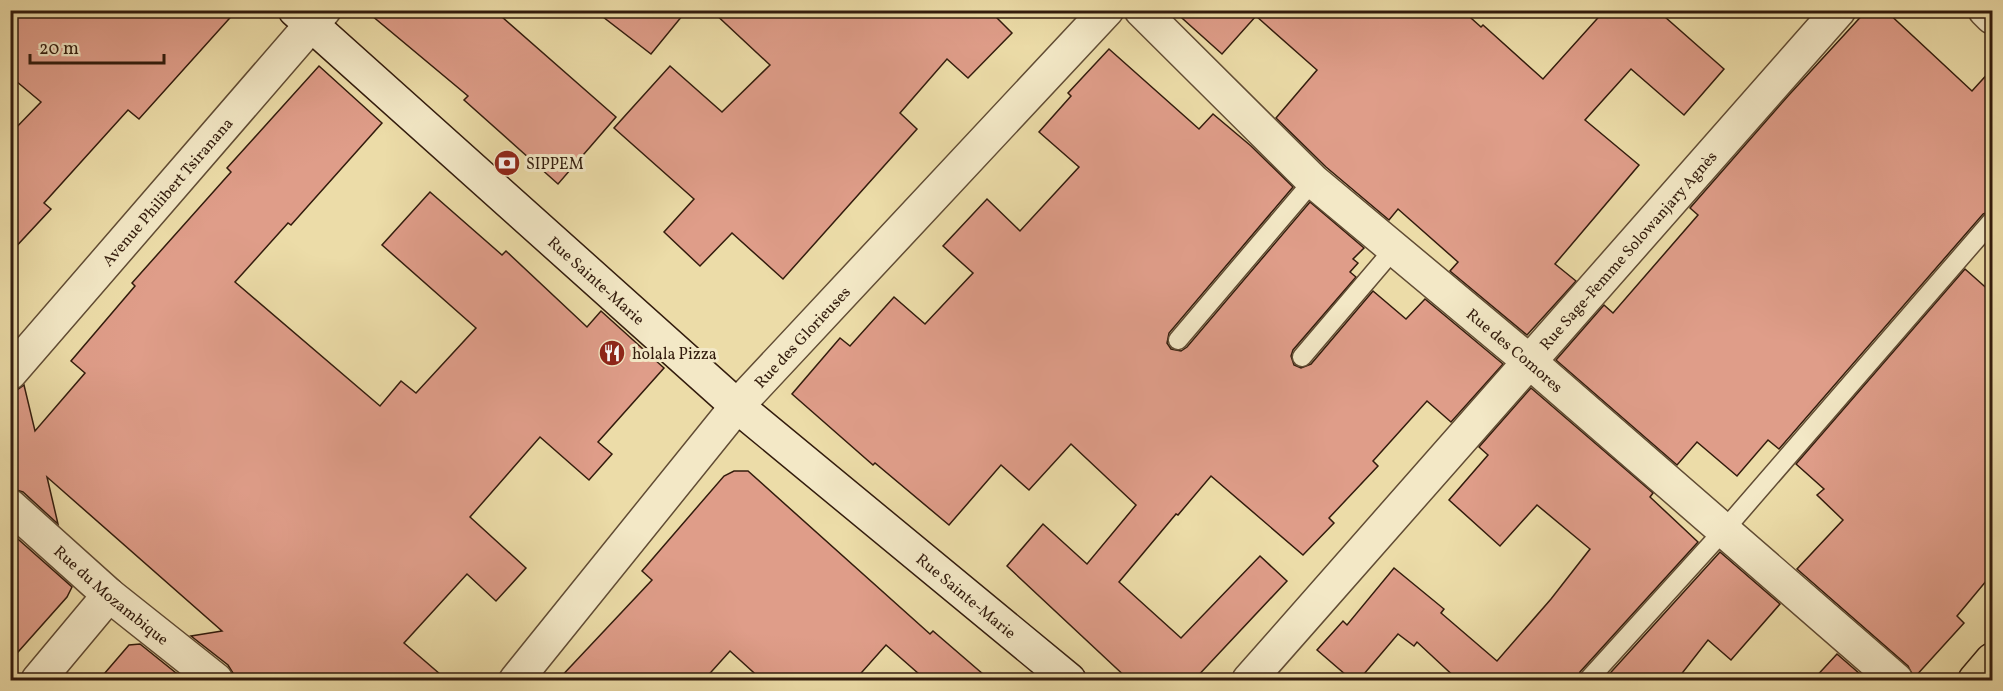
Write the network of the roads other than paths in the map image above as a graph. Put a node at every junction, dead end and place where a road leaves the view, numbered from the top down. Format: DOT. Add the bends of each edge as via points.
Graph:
graph roads {
  1 [pos="1107,10"];
  2 [pos="1141,10"];
  3 [pos="1839,10"];
  4 [pos="1985,10"];
  5 [pos="310,15"];
  6 [pos="1992,17"];
  7 [pos="1313,180"];
  8 [pos="1992,221"];
  9 [pos="1394,249"];
  10 [pos="1178,340"];
  11 [pos="1302,357"];
  12 [pos="1530,362"];
  13 [pos="10,373"];
  14 [pos="737,406"];
  15 [pos="10,506"];
  16 [pos="1725,529"];
  17 [pos="110,595"];
  18 [pos="1992,660"];
  19 [pos="38,681"];
  20 [pos="216,681"];
  21 [pos="516,681"];
  22 [pos="1069,681"];
  23 [pos="1250,681"];
  24 [pos="1588,681"];
  25 [pos="1896,681"];
  26 [pos="1975,681"];
  1 -- 14 [label="street, Rue des Glorieuses"];
  2 -- 7 [label="street, Rue des Comores"];
  3 -- 12 [label="street, Rue Sage-Femme Solowanjary Agnès"];
  4 -- 6 [label="street"];
  5 -- 13 [label="street, Avenue Philibert Tsiranana"];
  5 -- 14 [label="street, Rue Sainte-Marie"];
  7 -- 9 [label="street, Rue des Comores"];
  7 -- 10 [label="lane"];
  8 -- 16 [label="lane"];
  9 -- 11 [label="lane"];
  9 -- 12 [label="street, Rue des Comores"];
  12 -- 16 [label="street, Rue des Comores"];
  12 -- 23 [label="street, Rue Sage-Femme Solowanjary Agnès"];
  14 -- 21 [label="street, Rue des Glorieuses"];
  14 -- 22 [label="street, Rue Sainte-Marie"];
  15 -- 17 [label="street, Rue du Mozambique"];
  16 -- 24 [label="lane"];
  16 -- 25 [label="street, Rue des Comores"];
  17 -- 19 [label="street"];
  17 -- 20 [label="street, Rue du Mozambique"];
  18 -- 26 [label="main road"];
}
